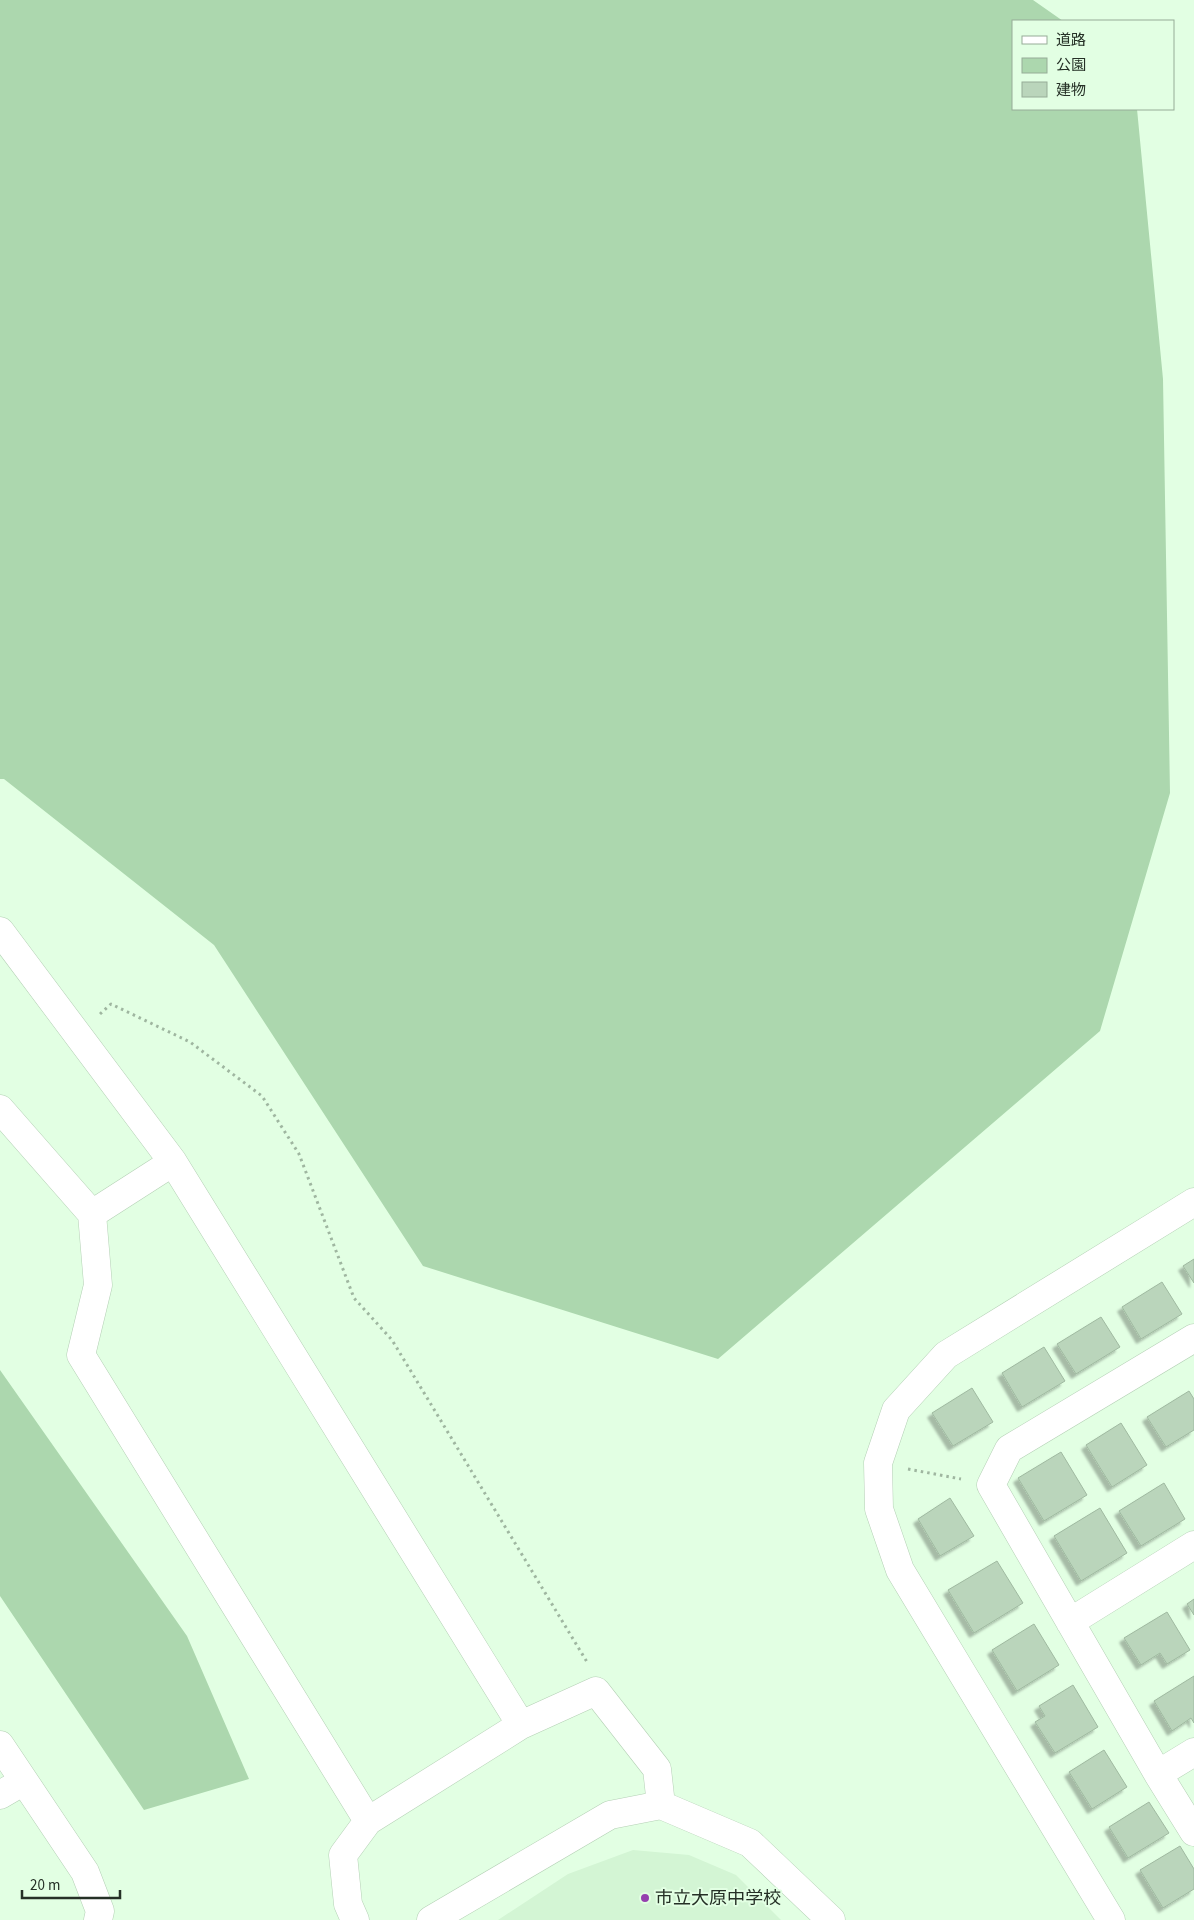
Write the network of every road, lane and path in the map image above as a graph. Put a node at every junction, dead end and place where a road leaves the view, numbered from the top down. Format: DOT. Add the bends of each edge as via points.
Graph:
graph roads {
  1 [pos="0,931"];
  2 [pos="78,1036"];
  3 [pos="0,1109"];
  4 [pos="173,1162"];
  5 [pos="1194,1202"];
  6 [pos="92,1214"];
  7 [pos="1194,1338"];
  8 [pos="878,1463"];
  9 [pos="991,1485"];
  10 [pos="1194,1545"];
  11 [pos="1070,1622"];
  12 [pos="596,1691"];
  13 [pos="521,1725"];
  14 [pos="0,1745"];
  15 [pos="1194,1752"];
  16 [pos="1158,1774"];
  17 [pos="24,1781"];
  18 [pos="0,1795"];
  19 [pos="661,1805"];
  20 [pos="368,1821"];
  21 [pos="1194,1832"];
  22 [pos="98,1920"];
  23 [pos="355,1920"];
  24 [pos="432,1920"];
  25 [pos="831,1920"];
  26 [pos="1111,1920"];
  1 -- 2 [label="street"];
  2 -- 4 [label="street"];
  2 -- 12 [label="path" via="111,1004 190,1042 262,1096 299,1154 354,1298 392,1340 589,1666"];
  3 -- 6 [label="street"];
  4 -- 6 [label="street"];
  4 -- 13 [label="street"];
  5 -- 8 [label="street" via="946,1355 896,1410"];
  6 -- 20 [label="street" via="98,1285 82,1355"];
  7 -- 9 [label="street" via="1009,1449"];
  8 -- 9 [label="path"];
  8 -- 26 [label="street" via="879,1509 900,1570"];
  9 -- 11 [label="street"];
  10 -- 11 [label="street"];
  11 -- 16 [label="street"];
  12 -- 13 [label="street"];
  12 -- 19 [label="street" via="657,1769"];
  13 -- 20 [label="street"];
  14 -- 17 [label="street"];
  15 -- 16 [label="street"];
  16 -- 21 [label="street"];
  17 -- 18 [label="street"];
  17 -- 22 [label="street" via="85,1872 100,1911"];
  19 -- 24 [label="street" via="610,1815"];
  19 -- 25 [label="street" via="750,1843"];
  20 -- 23 [label="street" via="343,1854 348,1904"];
}
